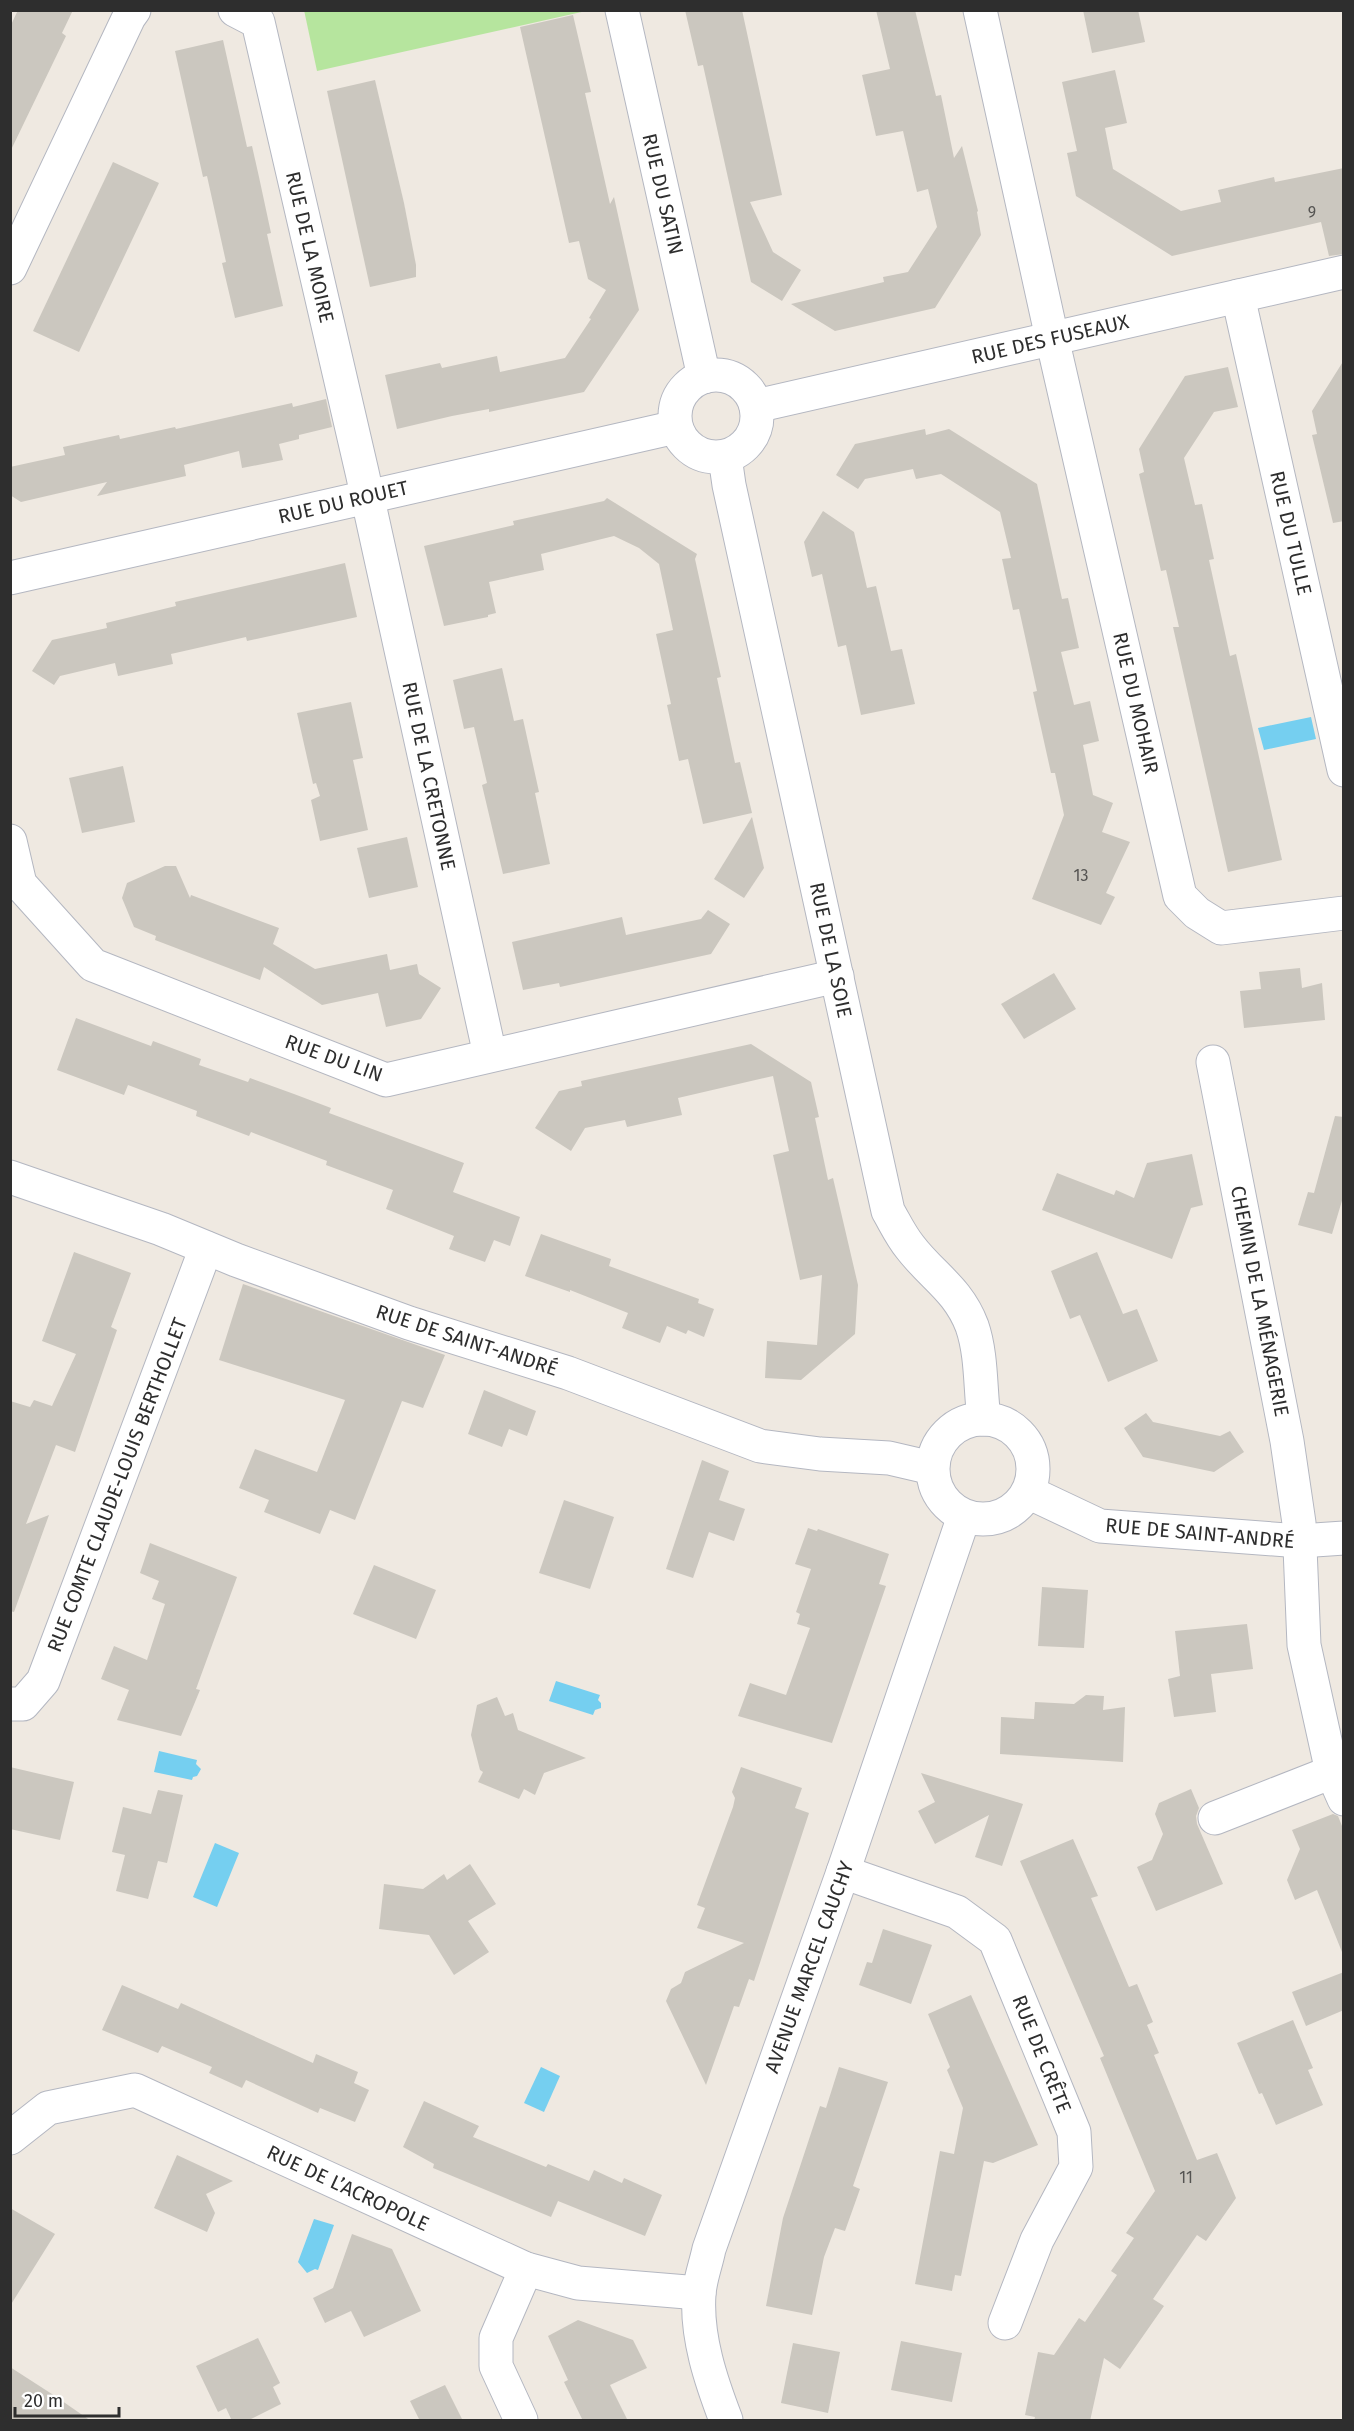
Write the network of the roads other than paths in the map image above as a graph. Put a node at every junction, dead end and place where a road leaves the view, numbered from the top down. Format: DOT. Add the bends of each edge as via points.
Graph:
graph roads {
  1 [pos="134,10"];
  2 [pos="235,10"];
  3 [pos="622,10"];
  4 [pos="980,10"];
  5 [pos="10,268"];
  6 [pos="1344,272"];
  7 [pos="1238,296"];
  8 [pos="1052,338"];
  9 [pos="704,377"];
  10 [pos="756,406"];
  11 [pos="676,427"];
  12 [pos="724,457"];
  13 [pos="367,496"];
  14 [pos="10,578"];
  15 [pos="1344,770"];
  16 [pos="10,841"];
  17 [pos="1344,914"];
  18 [pos="837,976"];
  19 [pos="490,1055"];
  20 [pos="1213,1062"];
  21 [pos="10,1176"];
  22 [pos="206,1248"];
  23 [pos="984,1419"];
  24 [pos="932,1468"];
  25 [pos="1028,1492"];
  26 [pos="964,1516"];
  27 [pos="1344,1538"];
  28 [pos="1300,1541"];
  29 [pos="10,1704"];
  30 [pos="1338,1786"];
  31 [pos="1215,1818"];
  32 [pos="843,1872"];
  33 [pos="10,2139"];
  34 [pos="526,2269"];
  35 [pos="699,2293"];
  36 [pos="1005,2324"];
  37 [pos="521,2421"];
  38 [pos="726,2421"];
  1 -- 5 [label="street"];
  2 -- 13 [label="street, RUE DE LA MOIRE" via="258,22"];
  3 -- 9 [label="street, RUE DU SATIN"];
  4 -- 8 [label="street"];
  6 -- 7 [label="street, RUE DES FUSEAUX"];
  7 -- 8 [label="street, RUE DES FUSEAUX"];
  7 -- 15 [label="street, RUE DU TULLE"];
  8 -- 10 [label="street, RUE DES FUSEAUX"];
  8 -- 17 [label="street, RUE DU MOHAIR" via="1179,896 1221,928"];
  9 -- 10 [label="street" via="730,377 751,393"];
  9 -- 11 [label="street" via="683,391 677,402"];
  10 -- 12 [label="street" via="754,432 737,452"];
  11 -- 12 [label="street" via="694,451"];
  11 -- 13 [label="street, RUE DU ROUET"];
  12 -- 18 [label="street, RUE DE LA SOIE"];
  13 -- 14 [label="street, RUE DU ROUET"];
  13 -- 19 [label="street, RUE DE LA CRETONNE"];
  16 -- 19 [label="street, RUE DU LIN" via="20,884 93,965 386,1080"];
  18 -- 19 [label="street, RUE DU LIN"];
  18 -- 23 [label="street, RUE DE LA SOIE" via="888,1211 910,1247 960,1300 973,1328"];
  20 -- 28 [label="street, CHEMIN DE LA MÉNAGERIE" via="1287,1441"];
  21 -- 22 [label="street, RUE DE SAINT-ANDRÉ"];
  22 -- 24 [label="street, RUE DE SAINT-ANDRÉ" via="409,1323 568,1373 760,1446 889,1458"];
  22 -- 29 [label="street, RUE COMTE CLAUDE-LOUIS BERTHOLLET" via="43,1681 22,1704"];
  23 -- 24 [label="street" via="968,1421 942,1439"];
  23 -- 25 [label="street" via="1015,1430 1026,1443 1033,1475"];
  24 -- 26 [label="street" via="940,1498"];
  25 -- 26 [label="street" via="1020,1504 994,1519"];
  25 -- 28 [label="street, RUE DE SAINT-ANDRÉ" via="1100,1526"];
  26 -- 32 [label="street, AVENUE MARCEL CAUCHY"];
  27 -- 28 [label="street, RUE DE SAINT-ANDRÉ"];
  28 -- 30 [label="street, CHEMIN DE LA MÉNAGERIE" via="1304,1645"];
  30 -- 31 [label="street"];
  32 -- 35 [label="street, AVENUE MARCEL CAUCHY" via="709,2249"];
  32 -- 36 [label="street, RUE DE CRÊTE" via="957,1912 995,1940 1074,2132 1076,2167 1037,2240"];
  33 -- 34 [label="street, RUE DE L’ACROPOLE" via="48,2108 135,2090"];
  34 -- 35 [label="street, RUE DE L’ACROPOLE" via="578,2283"];
  34 -- 37 [label="street" via="496,2338 496,2367"];
  35 -- 38 [label="street, AVENUE MARCEL CAUCHY" via="699,2324 711,2381"];
}
